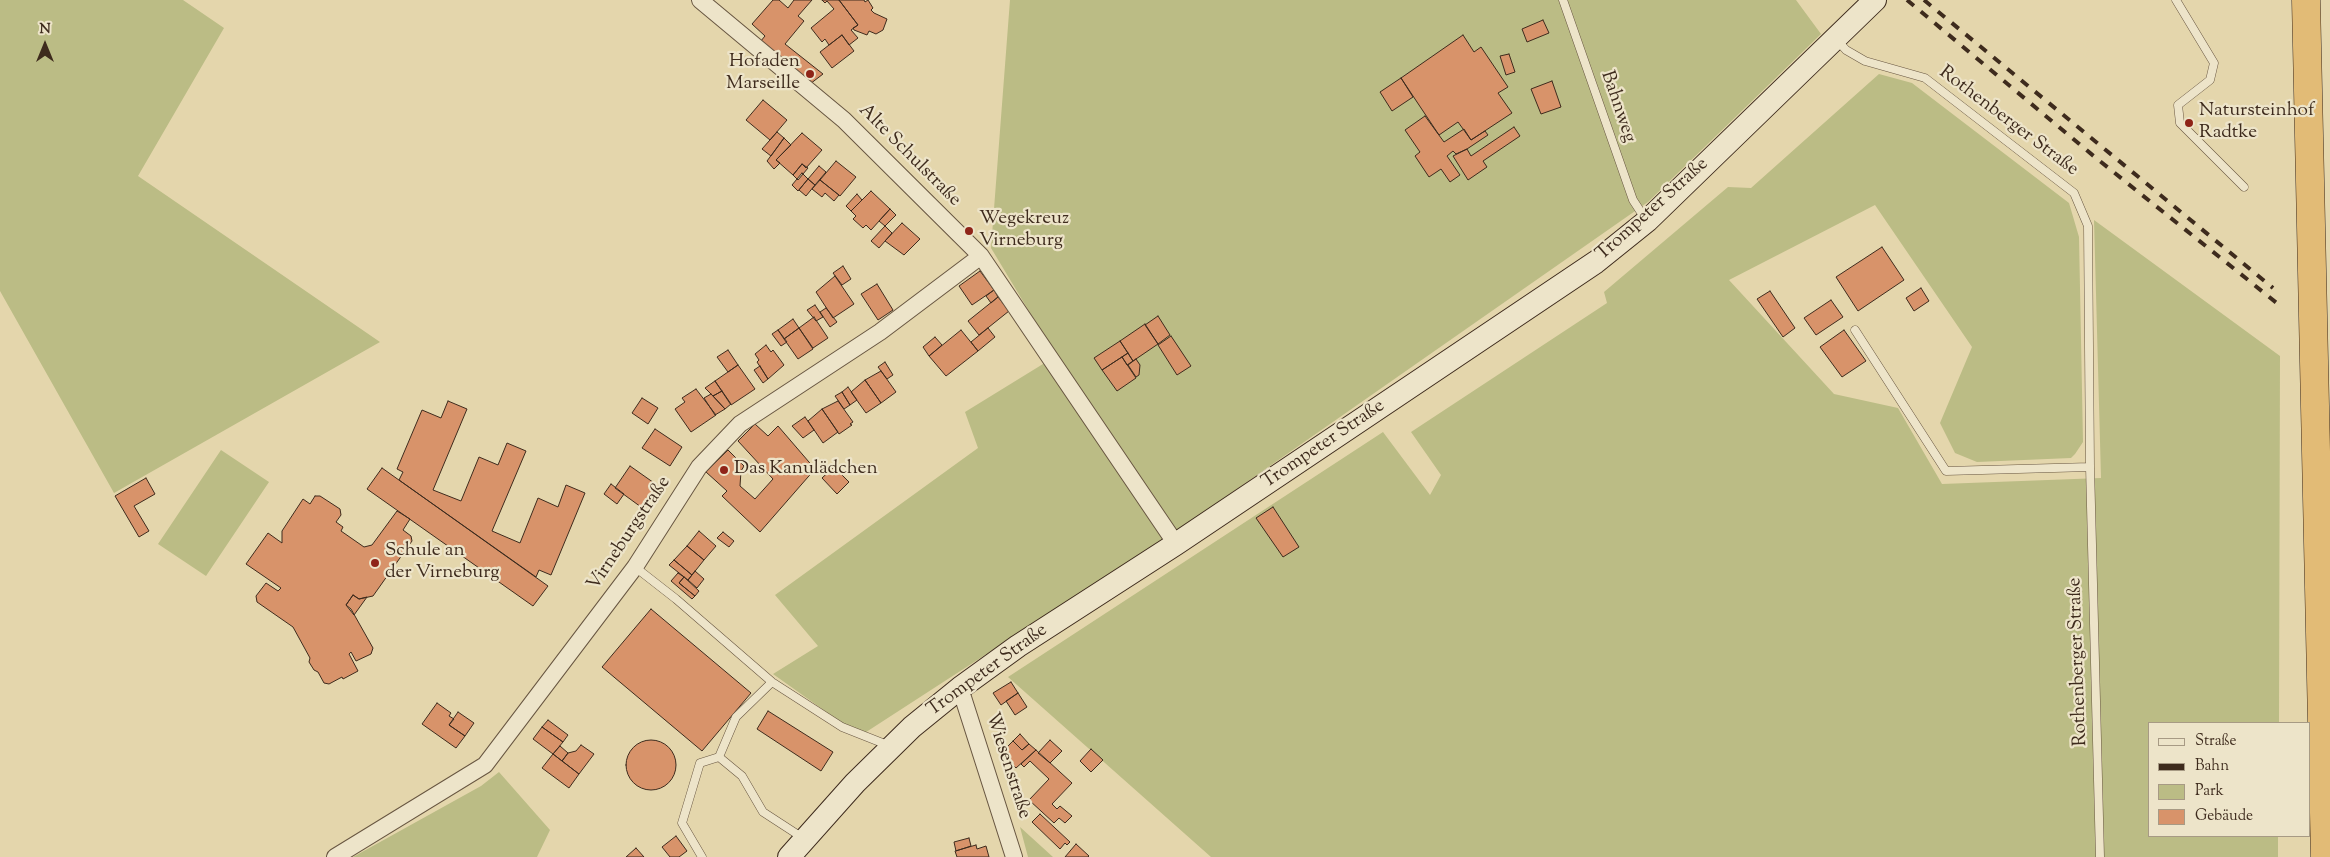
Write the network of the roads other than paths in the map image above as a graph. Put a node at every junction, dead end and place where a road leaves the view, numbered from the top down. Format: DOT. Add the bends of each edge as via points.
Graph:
graph roads {
  1 [pos="700,0"];
  2 [pos="1563,0"];
  3 [pos="1875,0"];
  4 [pos="2176,0"];
  5 [pos="2306,0"];
  6 [pos="1836,39"];
  7 [pos="2244,186"];
  8 [pos="1647,221"];
  9 [pos="981,256"];
  10 [pos="1855,330"];
  11 [pos="2090,466"];
  12 [pos="1176,544"];
  13 [pos="635,567"];
  14 [pos="772,682"];
  15 [pos="960,688"];
  16 [pos="892,747"];
  17 [pos="719,757"];
  18 [pos="805,839"];
  19 [pos="335,857"];
  20 [pos="702,857"];
  21 [pos="789,857"];
  22 [pos="1014,857"];
  23 [pos="2100,857"];
  24 [pos="2325,857"];
  1 -- 9 [label="street, Alte Schulstraße" via="844,120"];
  2 -- 8 [label="lane, Bahnweg" via="1633,200"];
  3 -- 6 [label="main road, Trompeter Straße"];
  4 -- 7 [label="lane" via="2214,63 2210,80 2178,105 2180,123"];
  5 -- 24 [label="highway"];
  6 -- 8 [label="main road, Trompeter Straße"];
  6 -- 11 [label="lane, Rothenberger Straße" via="1846,50 1865,61 1925,78 2074,193 2088,226"];
  8 -- 12 [label="main road, Trompeter Straße" via="1596,262"];
  9 -- 12 [label="street, Alte Schulstraße"];
  9 -- 13 [label="street, Virneburgstraße" via="880,332 740,424 699,467"];
  10 -- 11 [label="lane" via="1946,471"];
  11 -- 23 [label="lane, Rothenberger Straße"];
  12 -- 15 [label="main road, Trompeter Straße" via="1018,646"];
  13 -- 14 [label="lane"];
  13 -- 19 [label="street, Virneburgstraße" via="485,765"];
  14 -- 16 [label="lane" via="842,727"];
  14 -- 17 [label="lane" via="736,717"];
  15 -- 16 [label="main road, Trompeter Straße"];
  15 -- 22 [label="street, Wiesenstraße"];
  16 -- 18 [label="main road, Trompeter Straße" via="855,782"];
  17 -- 18 [label="lane" via="742,776 764,812"];
  17 -- 20 [label="lane" via="700,762 682,823"];
  18 -- 21 [label="main road, Trompeter Straße"];
}
